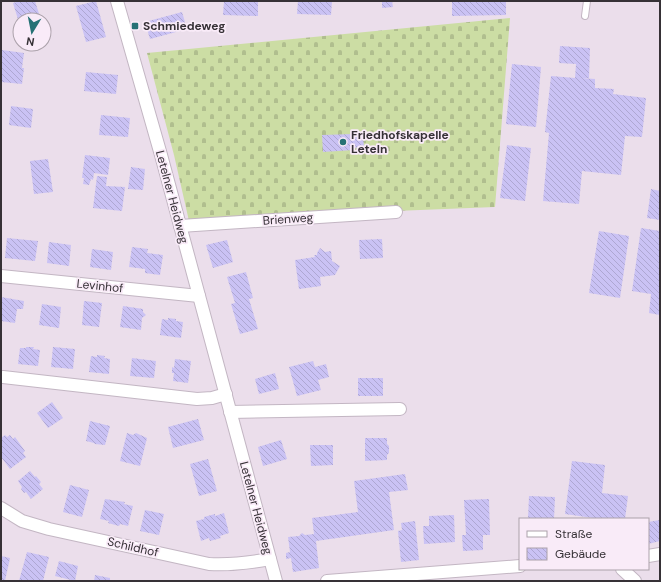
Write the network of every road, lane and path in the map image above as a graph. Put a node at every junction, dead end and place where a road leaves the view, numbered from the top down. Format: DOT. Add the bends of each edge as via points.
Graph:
graph roads {
  1 [pos="117,1"];
  2 [pos="587,1"];
  3 [pos="585,16"];
  4 [pos="396,212"];
  5 [pos="180,226"];
  6 [pos="1,276"];
  7 [pos="199,296"];
  8 [pos="3,377"];
  9 [pos="226,394"];
  10 [pos="400,409"];
  11 [pos="230,412"];
  12 [pos="1,508"];
  13 [pos="660,554"];
  14 [pos="649,556"];
  15 [pos="270,558"];
  16 [pos="519,566"];
  17 [pos="623,570"];
  18 [pos="394,578"];
  19 [pos="276,581"];
  20 [pos="327,581"];
  21 [pos="635,581"];
  1 -- 5 [label="street, Letelner Heidweg"];
  2 -- 3 [label="lane"];
  4 -- 5 [label="street, Brienweg"];
  5 -- 7 [label="street, Letelner Heidweg"];
  6 -- 7 [label="street, Levinhof"];
  7 -- 9 [label="street, Letelner Heidweg"];
  8 -- 9 [label="street" via="192,399"];
  9 -- 11 [label="street, Letelner Heidweg"];
  10 -- 11 [label="street"];
  11 -- 15 [label="street, Letelner Heidweg"];
  12 -- 15 [label="street, Schildhof" via="22,521 48,529 208,564 244,564"];
  13 -- 14 [label="street"];
  15 -- 19 [label="street, Letelner Heidweg"];
  16 -- 18 [label="street"];
  17 -- 21 [label="street"];
  18 -- 20 [label="street"];
}
